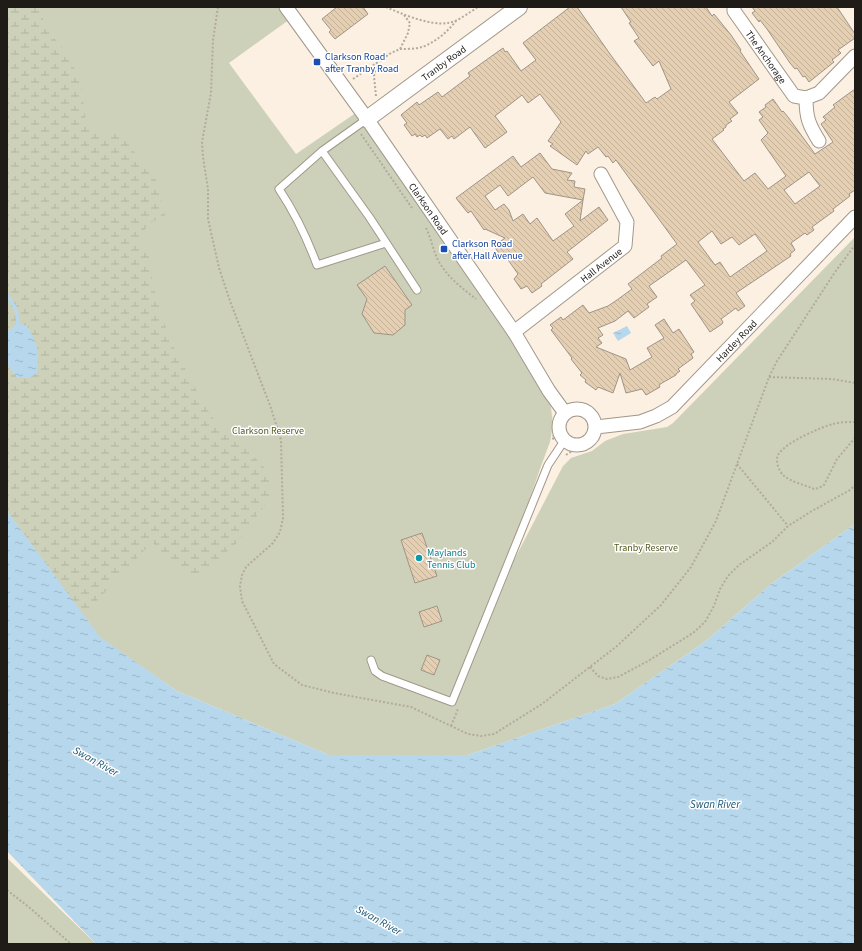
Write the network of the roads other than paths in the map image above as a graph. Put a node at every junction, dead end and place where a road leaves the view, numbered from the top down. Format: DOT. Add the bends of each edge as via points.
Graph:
graph roads {
  1 [pos="286,7"];
  2 [pos="520,7"];
  3 [pos="734,7"];
  4 [pos="855,56"];
  5 [pos="806,98"];
  6 [pos="362,123"];
  7 [pos="819,141"];
  8 [pos="322,152"];
  9 [pos="601,174"];
  10 [pos="855,217"];
  11 [pos="386,243"];
  12 [pos="417,290"];
  13 [pos="514,332"];
  14 [pos="559,415"];
  15 [pos="596,427"];
  16 [pos="562,443"];
  17 [pos="371,660"];
  1 -- 6 [label="street, Clarkson Road" via="343,86"];
  2 -- 6 [label="street, Tranby Road"];
  3 -- 5 [label="street, The Anchorage" via="734,11 794,96"];
  4 -- 5 [label="street" via="819,94"];
  5 -- 7 [label="street" via="810,126"];
  6 -- 8 [label="lane"];
  6 -- 13 [label="street, Clarkson Road"];
  8 -- 11 [label="lane"];
  8 -- 11 [label="lane" via="279,190 292,209 317,265"];
  9 -- 13 [label="street, Hall Avenue" via="627,222 625,246"];
  10 -- 15 [label="street, Hardey Road" via="672,407 640,422"];
  11 -- 12 [label="lane"];
  13 -- 14 [label="street, Clarkson Road" via="549,391"];
  14 -- 15 [label="street" via="578,409 585,411 594,420"];
  14 -- 16 [label="street"];
  15 -- 16 [label="street" via="591,440 585,444 578,446"];
  16 -- 17 [label="lane" via="548,465 452,702 382,676 375,671"];
}
